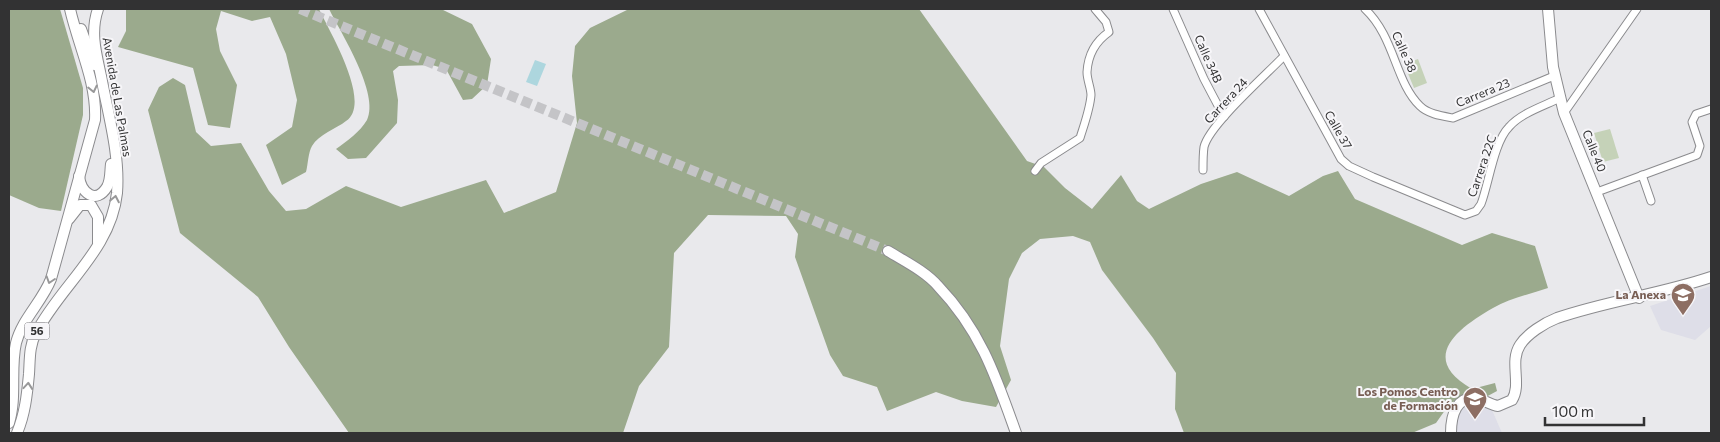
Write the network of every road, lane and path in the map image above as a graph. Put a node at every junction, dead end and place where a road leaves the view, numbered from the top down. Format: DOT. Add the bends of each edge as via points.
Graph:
graph roads {
  1 [pos="70,9"];
  2 [pos="76,9"];
  3 [pos="98,9"];
  4 [pos="1095,9"];
  5 [pos="1173,9"];
  6 [pos="1259,9"];
  7 [pos="1365,9"];
  8 [pos="1548,9"];
  9 [pos="1637,9"];
  10 [pos="1284,56"];
  11 [pos="1554,76"];
  12 [pos="101,77"];
  13 [pos="1560,98"];
  14 [pos="1421,107"];
  15 [pos="1711,109"];
  16 [pos="1564,113"];
  17 [pos="1224,116"];
  18 [pos="114,142"];
  19 [pos="79,170"];
  20 [pos="1203,170"];
  21 [pos="1035,171"];
  22 [pos="1642,175"];
  23 [pos="1597,192"];
  24 [pos="1651,201"];
  25 [pos="1476,211"];
  26 [pos="62,233"];
  27 [pos="98,244"];
  28 [pos="888,251"];
  29 [pos="1711,277"];
  30 [pos="1639,298"];
  31 [pos="9,423"];
  32 [pos="18,433"];
  33 [pos="1016,433"];
  34 [pos="1451,433"];
  1 -- 19 [label="main road, Avenida de Las Palmas / 56, one-way" via="96,103 95,120"];
  2 -- 12 [label="main road" via="91,58"];
  3 -- 12 [label="main road, Avenida de Las Palmas / 56" via="93,36"];
  4 -- 21 [label="street" via="1106,22 1109,32 1094,47 1089,61 1087,73 1091,96 1080,138 1040,163"];
  5 -- 17 [label="street, Calle 34B"];
  6 -- 10 [label="street, Calle 37"];
  7 -- 14 [label="street, Calle 38" via="1378,23 1409,91"];
  8 -- 11 [label="main road, Calle 40"];
  9 -- 16 [label="street"];
  10 -- 17 [label="street, Carrera 24"];
  10 -- 25 [label="street, Calle 37" via="1331,143 1349,166 1465,215"];
  11 -- 13 [label="main road, Calle 40"];
  11 -- 14 [label="street, Carrera 23" via="1453,118"];
  12 -- 18 [label="main road, Avenida de Las Palmas / 56"];
  13 -- 16 [label="main road, Calle 40"];
  13 -- 25 [label="street, Carrera 22C" via="1519,118 1508,128"];
  15 -- 22 [label="street" via="1696,114 1692,122 1700,146 1697,155"];
  16 -- 23 [label="main road, Calle 40"];
  17 -- 20 [label="street, Carrera 24" via="1204,146"];
  18 -- 19 [label="main road" via="109,181 102,192 93,196 85,193"];
  27 -- 18 [label="main road, Avenida de Las Palmas / 56, one-way" via="110,223 116,196 118,181"];
  19 -- 26 [label="main road, Avenida de Las Palmas / 56"];
  22 -- 23 [label="street"];
  22 -- 24 [label="street"];
  23 -- 30 [label="main road, Calle 40"];
  26 -- 27 [label="main road" via="76,208 88,204 97,212"];
  26 -- 31 [label="main road, Avenida de Las Palmas / 56, one-way" via="46,290 23,326 16,344"];
  32 -- 27 [label="main road, Avenida de Las Palmas / 56, one-way" via="25,412 33,339"];
  28 -- 33 [label="main road" via="937,284 962,315 991,363"];
  29 -- 30 [label="main road"];
  30 -- 34 [label="main road" via="1555,319 1528,336 1519,346 1515,361 1516,390 1513,398 1498,406 1479,399 1466,400 1454,409"];
}
